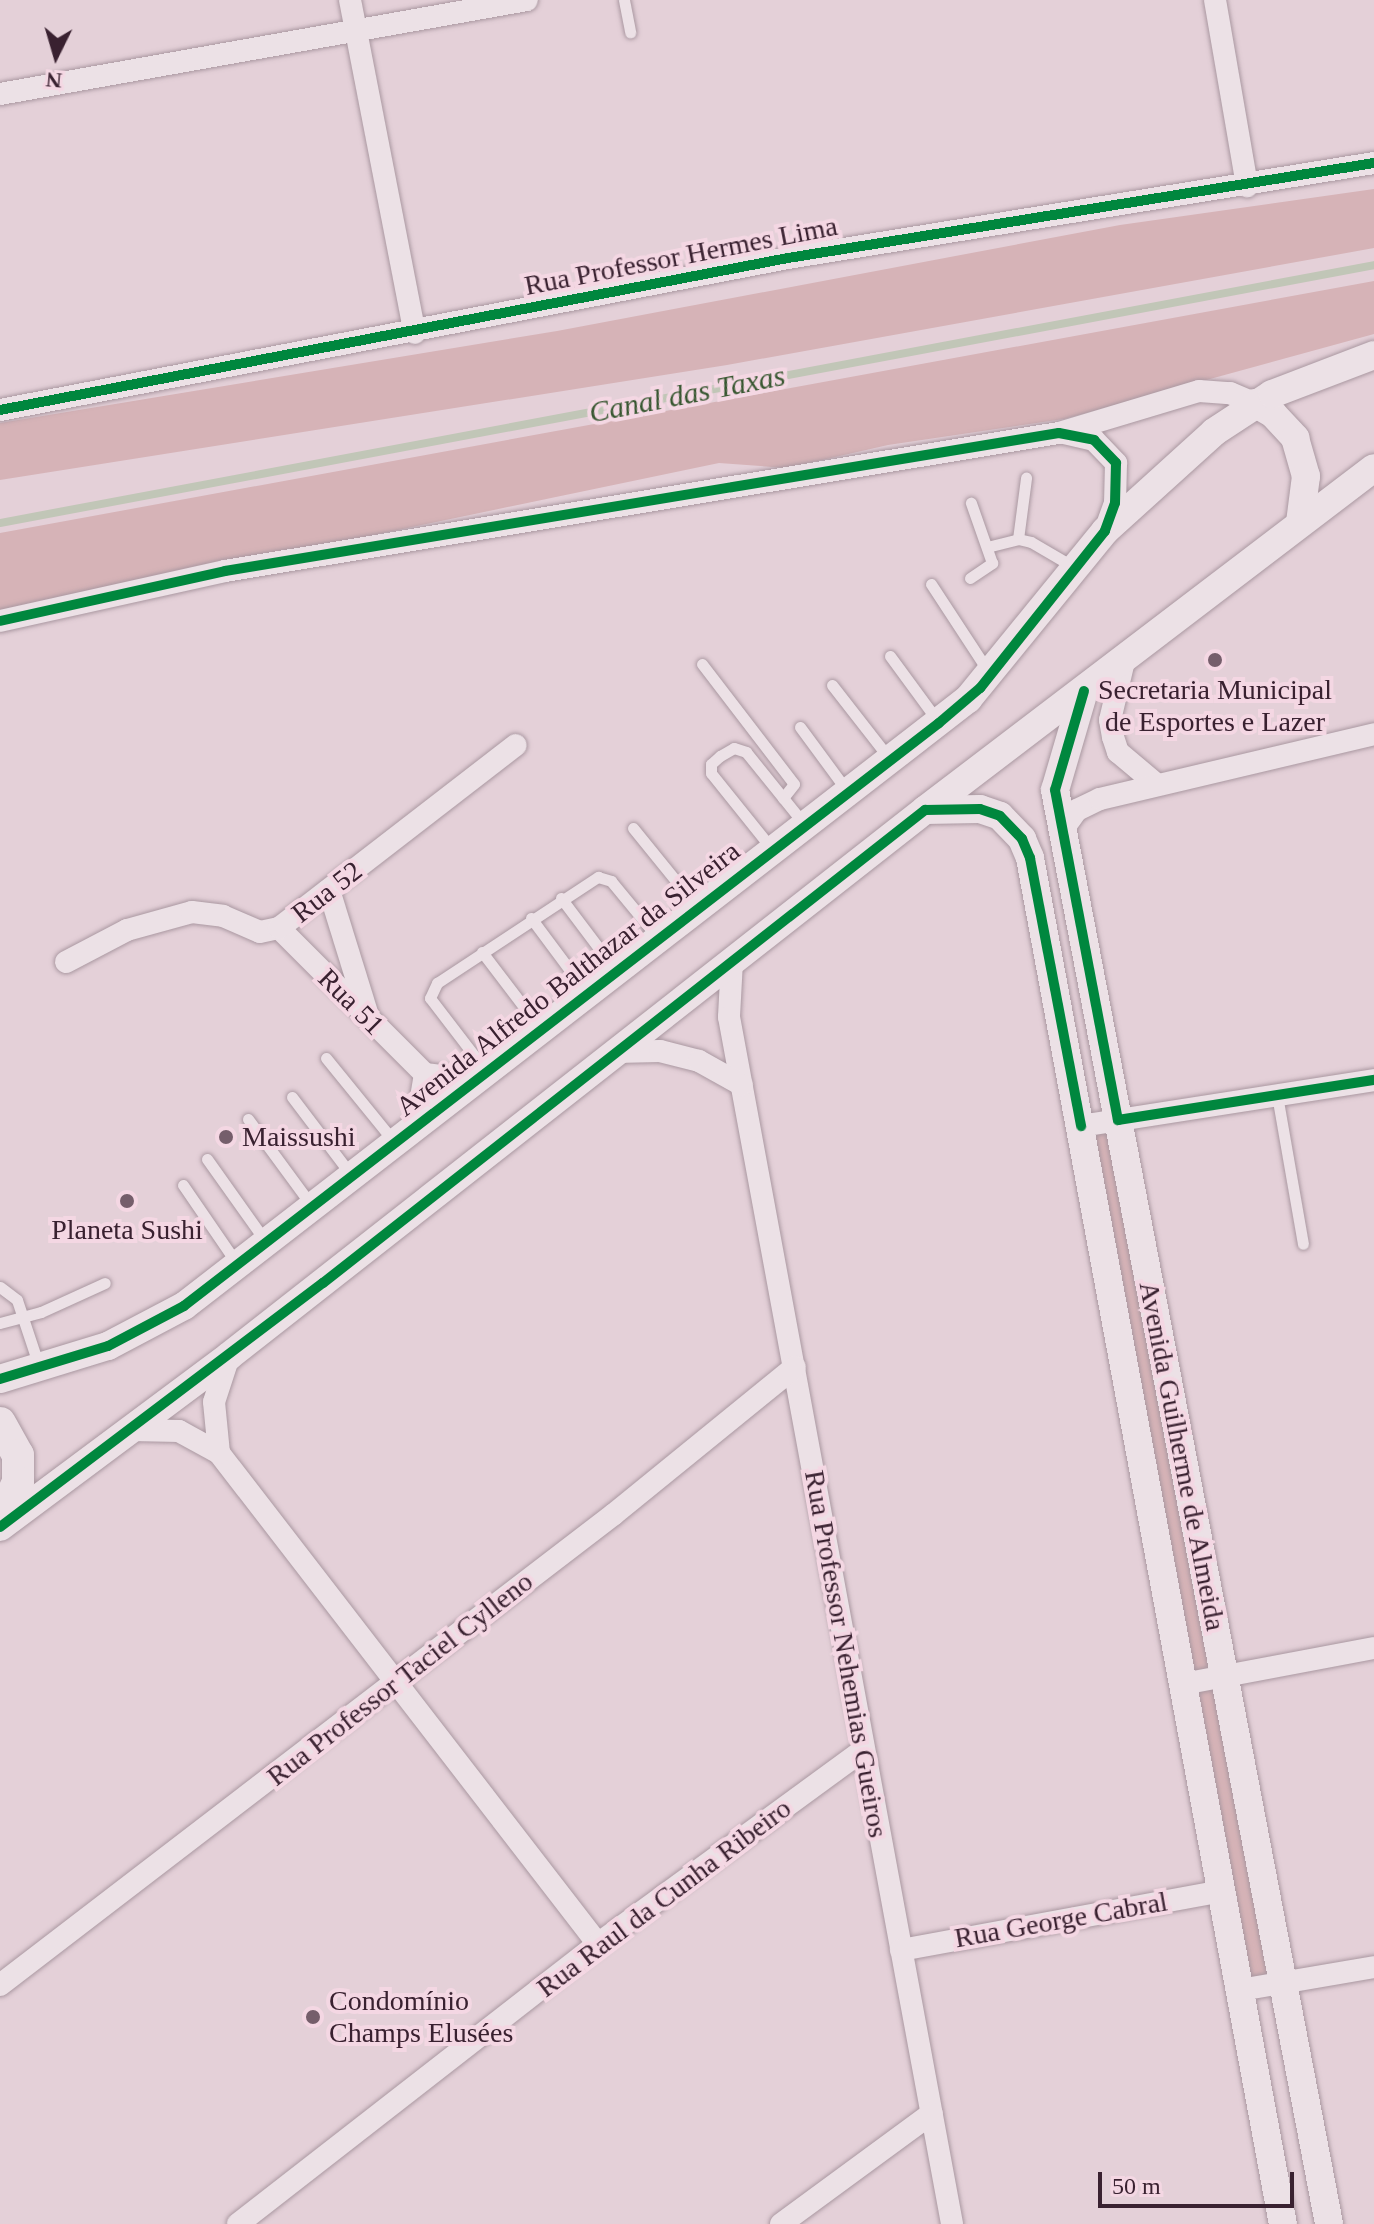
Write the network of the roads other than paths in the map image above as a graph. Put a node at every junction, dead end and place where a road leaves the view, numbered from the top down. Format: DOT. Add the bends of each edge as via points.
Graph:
graph roads {
  1 [pos="350,0"];
  2 [pos="527,0"];
  3 [pos="624,0"];
  4 [pos="1215,0"];
  5 [pos="356,32"];
  6 [pos="630,32"];
  7 [pos="0,94"];
  8 [pos="1374,163"];
  9 [pos="1247,186"];
  10 [pos="415,333"];
  11 [pos="1374,355"];
  12 [pos="1254,403"];
  13 [pos="0,410"];
  14 [pos="1059,433"];
  15 [pos="1374,468"];
  16 [pos="1026,478"];
  17 [pos="971,503"];
  18 [pos="1300,523"];
  19 [pos="1105,531"];
  20 [pos="1018,539"];
  21 [pos="987,547"];
  22 [pos="1076,569"];
  23 [pos="970,578"];
  24 [pos="931,584"];
  25 [pos="0,621"];
  26 [pos="890,656"];
  27 [pos="1125,657"];
  28 [pos="702,664"];
  29 [pos="991,674"];
  30 [pos="832,685"];
  31 [pos="1084,691"];
  32 [pos="939,723"];
  33 [pos="800,727"];
  34 [pos="1374,734"];
  35 [pos="516,745"];
  36 [pos="892,761"];
  37 [pos="1155,783"];
  38 [pos="848,793"];
  39 [pos="783,798"];
  40 [pos="925,810"];
  41 [pos="805,826"];
  42 [pos="633,828"];
  43 [pos="1061,832"];
  44 [pos="773,850"];
  45 [pos="329,890"];
  46 [pos="561,898"];
  47 [pos="698,908"];
  48 [pos="531,918"];
  49 [pos="279,928"];
  50 [pos="658,939"];
  51 [pos="482,952"];
  52 [pos="732,961"];
  53 [pos="66,962"];
  54 [pos="616,971"];
  55 [pos="587,993"];
  56 [pos="370,1021"];
  57 [pos="541,1029"];
  58 [pos="616,1052"];
  59 [pos="326,1058"];
  60 [pos="425,1074"];
  61 [pos="480,1076"];
  62 [pos="1374,1080"];
  63 [pos="742,1085"];
  64 [pos="1277,1095"];
  65 [pos="292,1097"];
  66 [pos="248,1119"];
  67 [pos="1118,1120"];
  68 [pos="1081,1126"];
  69 [pos="406,1135"];
  70 [pos="207,1159"];
  71 [pos="353,1176"];
  72 [pos="183,1185"];
  73 [pos="313,1207"];
  74 [pos="267,1242"];
  75 [pos="1303,1244"];
  76 [pos="238,1264"];
  77 [pos="105,1283"];
  78 [pos="0,1287"];
  79 [pos="23,1316"];
  80 [pos="0,1323"];
  81 [pos="229,1356"];
  82 [pos="795,1367"];
  83 [pos="40,1370"];
  84 [pos="0,1379"];
  85 [pos="0,1423"];
  86 [pos="131,1430"];
  87 [pos="219,1453"];
  88 [pos="0,1521"];
  89 [pos="0,1527"];
  90 [pos="1374,1648"];
  91 [pos="1224,1677"];
  92 [pos="1183,1684"];
  93 [pos="393,1685"];
  94 [pos="863,1750"];
  95 [pos="1222,1891"];
  96 [pos="598,1944"];
  97 [pos="901,1950"];
  98 [pos="1374,1967"];
  99 [pos="1283,1983"];
  100 [pos="0,1985"];
  101 [pos="1240,1990"];
  102 [pos="932,2113"];
  103 [pos="238,2224"];
  104 [pos="781,2224"];
  105 [pos="952,2224"];
  106 [pos="1283,2224"];
  107 [pos="1329,2224"];
  1 -- 5 [label="street"];
  2 -- 5 [label="street"];
  3 -- 6 [label="lane"];
  4 -- 9 [label="street"];
  5 -- 7 [label="street"];
  5 -- 10 [label="street"];
  8 -- 9 [label="street, Rua Professor Hermes Lima"];
  9 -- 10 [label="street, Rua Professor Hermes Lima" via="788,258"];
  10 -- 13 [label="street, Rua Professor Hermes Lima"];
  11 -- 12 [label="street, Avenida Alfredo Balthazar da Silveira"];
  12 -- 14 [label="street" via="1230,393 1199,391"];
  12 -- 18 [label="street" via="1295,438 1306,476"];
  12 -- 19 [label="street, Avenida Alfredo Balthazar da Silveira"];
  14 -- 19 [label="street" via="1094,440 1116,463 1115,503"];
  14 -- 25 [label="street" via="225,571"];
  15 -- 18 [label="street"];
  16 -- 20 [label="lane"];
  17 -- 21 [label="lane"];
  18 -- 27 [label="street"];
  19 -- 22 [label="street, Avenida Alfredo Balthazar da Silveira"];
  20 -- 21 [label="lane"];
  20 -- 22 [label="lane" via="1050,548"];
  21 -- 23 [label="lane" via="990,568"];
  22 -- 29 [label="street, Avenida Alfredo Balthazar da Silveira"];
  24 -- 29 [label="lane"];
  26 -- 32 [label="lane"];
  27 -- 31 [label="street"];
  27 -- 37 [label="street" via="1113,703 1113,737 1118,752"];
  28 -- 39 [label="lane" via="794,784"];
  29 -- 32 [label="street, Avenida Alfredo Balthazar da Silveira"];
  30 -- 36 [label="lane"];
  31 -- 40 [label="street"];
  31 -- 43 [label="street, Avenida Guilherme de Almeida" via="1055,782"];
  32 -- 36 [label="street, Avenida Alfredo Balthazar da Silveira"];
  33 -- 38 [label="lane"];
  34 -- 37 [label="street"];
  35 -- 45 [label="street, Rua 52"];
  36 -- 38 [label="street, Avenida Alfredo Balthazar da Silveira"];
  37 -- 43 [label="street" via="1084,805"];
  38 -- 41 [label="street, Avenida Alfredo Balthazar da Silveira"];
  39 -- 41 [label="lane"];
  39 -- 44 [label="lane" via="741,749 711,764 715,779"];
  40 -- 52 [label="street"];
  40 -- 68 [label="street, Avenida Guilherme de Almeida" via="980,809 1000,816 1022,839 1030,858"];
  41 -- 44 [label="street, Avenida Alfredo Balthazar da Silveira"];
  42 -- 47 [label="lane"];
  43 -- 67 [label="street, Avenida Guilherme de Almeida"];
  44 -- 47 [label="street, Avenida Alfredo Balthazar da Silveira"];
  45 -- 49 [label="street, Rua 52"];
  45 -- 56 [label="street"];
  46 -- 48 [label="lane"];
  46 -- 50 [label="lane" via="587,880 604,877"];
  46 -- 54 [label="lane"];
  47 -- 50 [label="street, Avenida Alfredo Balthazar da Silveira"];
  48 -- 51 [label="lane"];
  48 -- 55 [label="lane"];
  49 -- 53 [label="street, Rua 52" via="260,932 223,916 192,912 127,930"];
  49 -- 56 [label="street, Rua 51"];
  50 -- 54 [label="street, Avenida Alfredo Balthazar da Silveira"];
  51 -- 57 [label="lane"];
  51 -- 61 [label="lane" via="437,983 430,998"];
  52 -- 58 [label="street"];
  52 -- 63 [label="street, Rua Professor Nehemias Gueiros" via="727,992"];
  54 -- 55 [label="street, Avenida Alfredo Balthazar da Silveira"];
  55 -- 57 [label="street, Avenida Alfredo Balthazar da Silveira"];
  56 -- 60 [label="street, Rua 51"];
  57 -- 61 [label="street, Avenida Alfredo Balthazar da Silveira"];
  58 -- 63 [label="street" via="660,1051 699,1061"];
  58 -- 81 [label="street"];
  59 -- 69 [label="lane"];
  60 -- 61 [label="street"];
  60 -- 69 [label="street"];
  61 -- 69 [label="street, Avenida Alfredo Balthazar da Silveira"];
  62 -- 64 [label="street"];
  63 -- 82 [label="street, Rua Professor Nehemias Gueiros"];
  64 -- 67 [label="street"];
  64 -- 75 [label="lane"];
  65 -- 71 [label="lane"];
  66 -- 73 [label="lane"];
  67 -- 68 [label="street"];
  67 -- 91 [label="street, Avenida Guilherme de Almeida"];
  68 -- 92 [label="street, Avenida Guilherme de Almeida"];
  69 -- 71 [label="street, Avenida Alfredo Balthazar da Silveira"];
  70 -- 74 [label="lane"];
  71 -- 73 [label="street, Avenida Alfredo Balthazar da Silveira"];
  72 -- 76 [label="lane"];
  73 -- 74 [label="street, Avenida Alfredo Balthazar da Silveira"];
  74 -- 76 [label="street, Avenida Alfredo Balthazar da Silveira"];
  76 -- 83 [label="street, Avenida Alfredo Balthazar da Silveira" via="146,1329"];
  77 -- 79 [label="lane"];
  78 -- 79 [label="lane" via="17,1300"];
  79 -- 80 [label="lane"];
  79 -- 83 [label="lane"];
  81 -- 86 [label="street"];
  81 -- 87 [label="street" via="214,1402"];
  82 -- 93 [label="street, Rua Professor Taciel Cylleno"];
  82 -- 94 [label="street, Rua Professor Nehemias Gueiros"];
  83 -- 84 [label="street, Avenida Alfredo Balthazar da Silveira"];
  85 -- 88 [label="main road" via="18,1455 18,1482"];
  86 -- 87 [label="street" via="179,1431"];
  86 -- 89 [label="street"];
  87 -- 93 [label="street"];
  90 -- 91 [label="street"];
  91 -- 92 [label="street"];
  91 -- 99 [label="street, Avenida Guilherme de Almeida"];
  92 -- 95 [label="street, Avenida Guilherme de Almeida"];
  93 -- 96 [label="street"];
  93 -- 100 [label="street, Rua Professor Taciel Cylleno"];
  94 -- 96 [label="street, Rua Raul da Cunha Ribeiro"];
  94 -- 97 [label="street, Rua Professor Nehemias Gueiros"];
  95 -- 97 [label="street, Rua George Cabral"];
  95 -- 101 [label="street, Avenida Guilherme de Almeida"];
  96 -- 103 [label="street, Rua Raul da Cunha Ribeiro"];
  97 -- 102 [label="street, Rua Professor Nehemias Gueiros"];
  98 -- 99 [label="street"];
  99 -- 101 [label="street"];
  99 -- 107 [label="street, Avenida Guilherme de Almeida"];
  101 -- 106 [label="street, Avenida Guilherme de Almeida"];
  102 -- 104 [label="street"];
  102 -- 105 [label="street, Rua Professor Nehemias Gueiros"];
}
